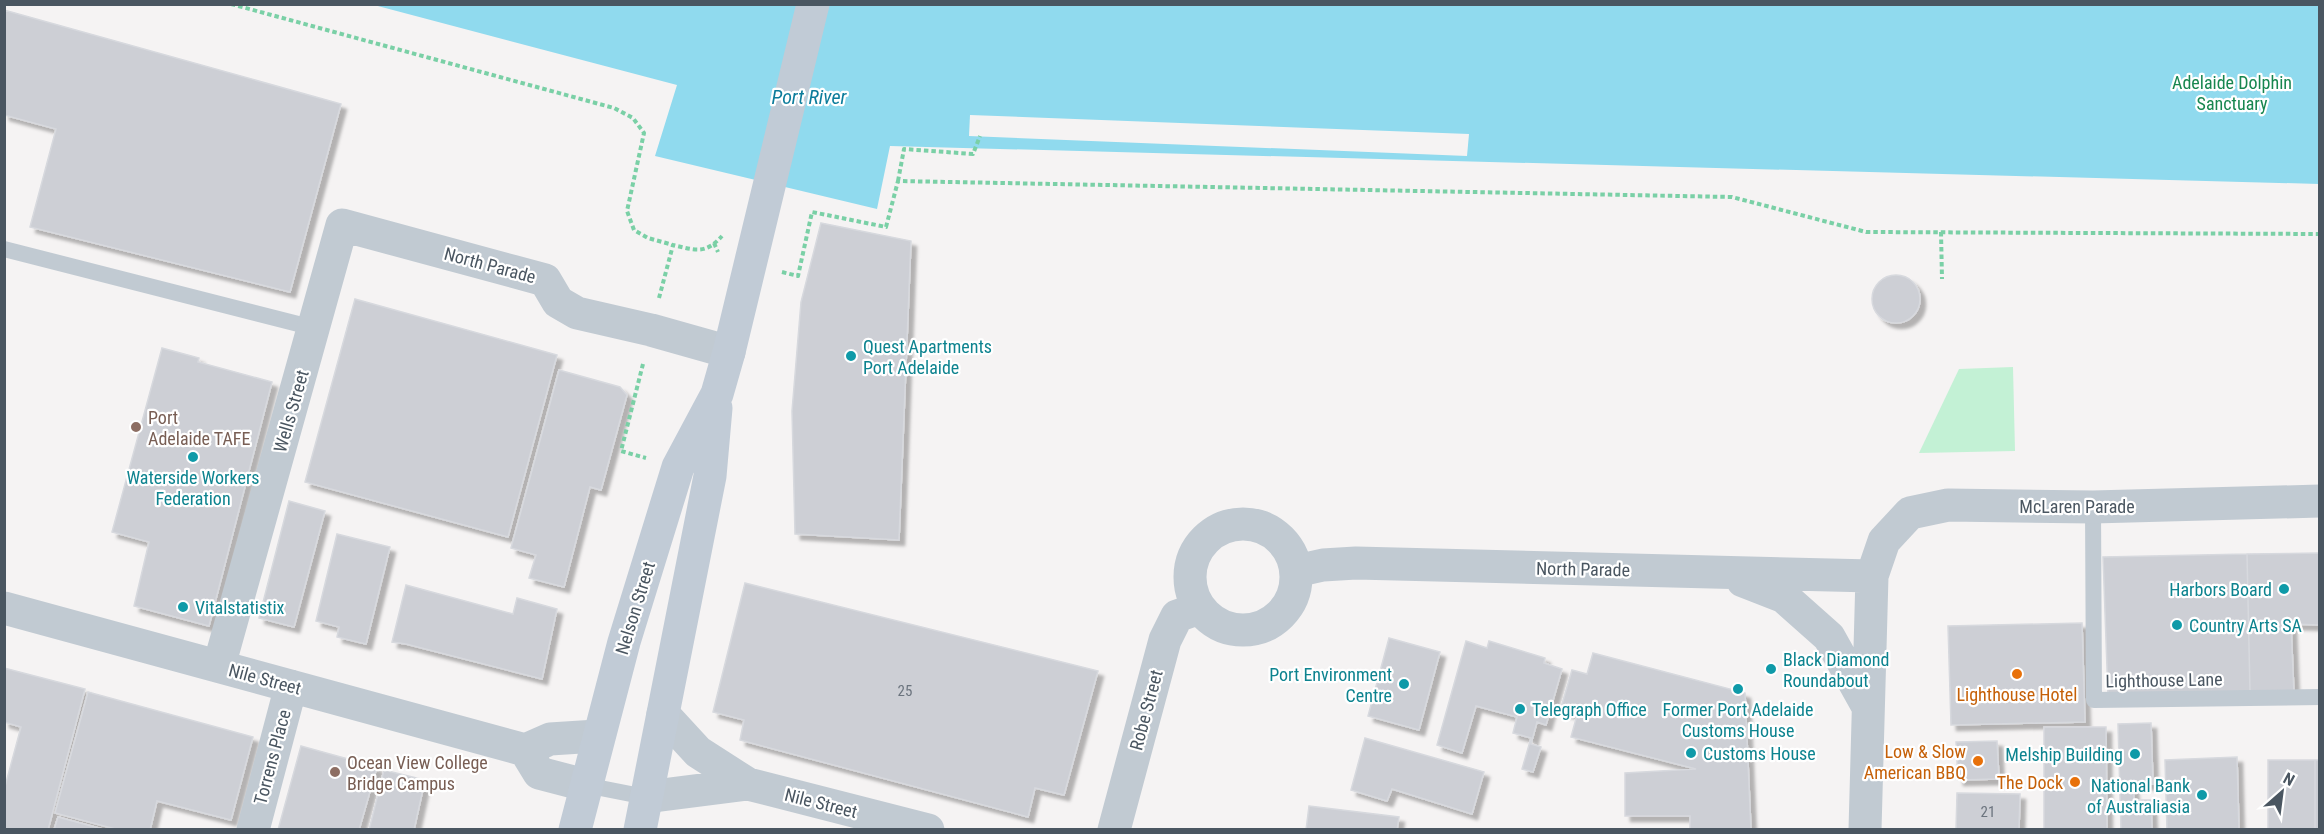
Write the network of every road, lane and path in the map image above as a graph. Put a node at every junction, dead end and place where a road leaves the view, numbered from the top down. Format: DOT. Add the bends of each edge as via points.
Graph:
graph roads {
  1 [pos="231,4"];
  2 [pos="813,4"];
  3 [pos="981,136"];
  4 [pos="898,181"];
  5 [pos="342,225"];
  6 [pos="724,228"];
  7 [pos="1941,232"];
  8 [pos="2319,234"];
  9 [pos="673,245"];
  10 [pos="4,249"];
  11 [pos="778,271"];
  12 [pos="1942,279"];
  13 [pos="657,305"];
  14 [pos="314,328"];
  15 [pos="729,352"];
  16 [pos="643,362"];
  17 [pos="717,394"];
  18 [pos="621,451"];
  19 [pos="2319,501"];
  20 [pos="2094,507"];
  21 [pos="1296,571"];
  22 [pos="1723,573"];
  23 [pos="1872,576"];
  24 [pos="4,608"];
  25 [pos="1200,608"];
  26 [pos="219,666"];
  27 [pos="291,686"];
  28 [pos="2319,697"];
  29 [pos="1868,707"];
  30 [pos="663,714"];
  31 [pos="597,736"];
  32 [pos="525,750"];
  33 [pos="585,784"];
  34 [pos="748,784"];
  35 [pos="646,797"];
  36 [pos="252,830"];
  37 [pos="574,830"];
  38 [pos="640,830"];
  39 [pos="928,830"];
  40 [pos="1114,830"];
  41 [pos="1865,830"];
  1 -- 9 [label="path" via="614,108 633,118 644,133 627,210 634,230"];
  2 -- 15 [label="main road, Nelson Street"];
  3 -- 4 [label="path" via="974,154 904,149"];
  4 -- 7 [label="path" via="1732,197 1866,232"];
  4 -- 11 [label="path" via="886,227 812,212 798,276"];
  5 -- 14 [label="street, Wells Street"];
  5 -- 15 [label="street, North Parade" via="545,280 558,302 577,313"];
  6 -- 9 [label="path" via="721,237 706,249"];
  7 -- 8 [label="path"];
  7 -- 12 [label="path"];
  9 -- 13 [label="path"];
  10 -- 14 [label="lane"];
  14 -- 26 [label="street, Wells Street"];
  15 -- 17 [label="main road, Nelson Street"];
  16 -- 18 [label="path"];
  17 -- 30 [label="main road, Nelson Street" via="710,476"];
  17 -- 31 [label="main road, Nelson Street" via="678,467"];
  19 -- 20 [label="street, McLaren Parade"];
  20 -- 23 [label="street, McLaren Parade" via="1947,505 1910,513 1884,541"];
  20 -- 28 [label="lane, Lighthouse Lane" via="2094,700"];
  21 -- 22 [label="street, North Parade" via="1356,563"];
  21 -- 25 [label="street" via="1288,605 1262,627 1228,628"];
  21 -- 25 [label="street" via="1290,553 1272,533 1246,524 1228,525 1210,534 1192,560 1189,577"];
  22 -- 23 [label="street, North Parade"];
  22 -- 29 [label="street" via="1784,597 1829,637"];
  23 -- 29 [label="street, McLaren Parade"];
  24 -- 26 [label="street, Nile Street"];
  25 -- 40 [label="street, Robe Street" via="1177,616 1165,640"];
  26 -- 27 [label="street, Nile Street"];
  27 -- 32 [label="street, Nile Street"];
  27 -- 36 [label="street, Torrens Place"];
  29 -- 41 [label="street, McLaren Parade"];
  30 -- 34 [label="street, Nile Street" via="698,752"];
  30 -- 35 [label="main road, Nelson Street"];
  31 -- 32 [label="street" via="550,739"];
  31 -- 33 [label="main road, Nelson Street"];
  32 -- 33 [label="street" via="539,772"];
  33 -- 35 [label="lane"];
  33 -- 37 [label="main road, Nelson Street"];
  34 -- 35 [label="street, Nile Street"];
  34 -- 39 [label="street, Nile Street"];
  35 -- 38 [label="main road, Nelson Street"];
}
